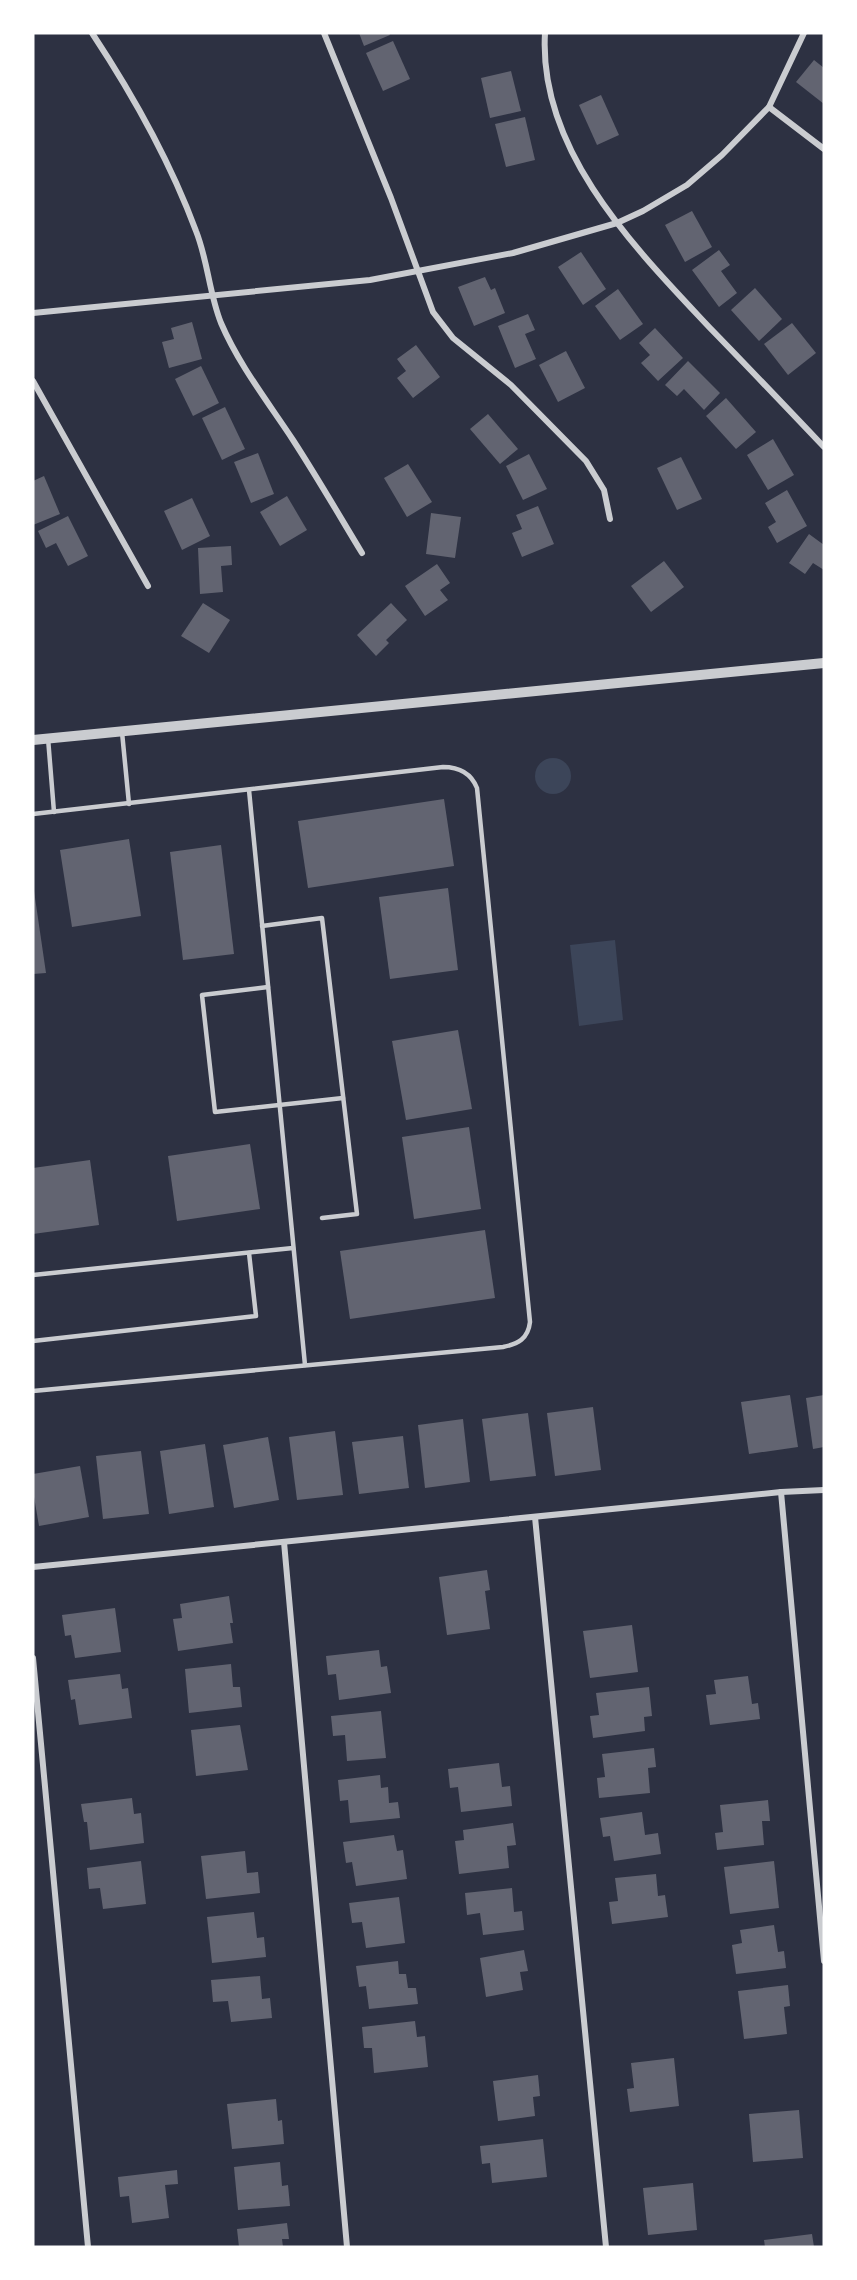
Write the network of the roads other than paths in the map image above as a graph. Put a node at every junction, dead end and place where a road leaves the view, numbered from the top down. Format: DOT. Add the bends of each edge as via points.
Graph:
graph roads {
  1 [pos="93,33"];
  2 [pos="324,33"];
  3 [pos="545,33"];
  4 [pos="804,33"];
  5 [pos="769,107"];
  6 [pos="824,149"];
  7 [pos="616,223"];
  8 [pos="418,272"];
  9 [pos="211,296"];
  10 [pos="33,313"];
  11 [pos="33,381"];
  12 [pos="824,447"];
  13 [pos="610,519"];
  14 [pos="362,553"];
  15 [pos="148,586"];
  16 [pos="824,663"];
  17 [pos="122,731"];
  18 [pos="48,738"];
  19 [pos="33,740"];
  20 [pos="249,790"];
  21 [pos="129,804"];
  22 [pos="54,812"];
  23 [pos="33,814"];
  24 [pos="262,926"];
  25 [pos="268,987"];
  26 [pos="343,1098"];
  27 [pos="279,1104"];
  28 [pos="322,1218"];
  29 [pos="293,1248"];
  30 [pos="249,1252"];
  31 [pos="33,1275"];
  32 [pos="33,1341"];
  33 [pos="305,1365"];
  34 [pos="33,1391"];
  35 [pos="824,1490"];
  36 [pos="781,1492"];
  37 [pos="535,1517"];
  38 [pos="284,1542"];
  39 [pos="33,1567"];
  40 [pos="33,1658"];
  41 [pos="824,1961"];
  42 [pos="88,2247"];
  43 [pos="347,2247"];
  44 [pos="606,2247"];
  1 -- 9 [label="street" via="124,81 170,169 197,233"];
  2 -- 8 [label="street"];
  3 -- 7 [label="street" via="548,81 565,136"];
  4 -- 5 [label="street"];
  5 -- 6 [label="street"];
  5 -- 7 [label="street" via="722,156 687,185"];
  7 -- 8 [label="street" via="513,252"];
  7 -- 12 [label="street"];
  8 -- 9 [label="street"];
  8 -- 13 [label="street" via="434,312 453,338 511,385 586,461 604,490"];
  9 -- 10 [label="street"];
  9 -- 14 [label="street" via="245,368"];
  11 -- 15 [label="street"];
  16 -- 17 [label="street"];
  17 -- 18 [label="street"];
  17 -- 21 [label="lane"];
  18 -- 19 [label="street"];
  18 -- 22 [label="lane"];
  20 -- 21 [label="lane"];
  20 -- 24 [label="lane"];
  20 -- 33 [label="lane" via="443,767 459,768 474,780 530,1322 523,1340 503,1347"];
  21 -- 22 [label="lane"];
  22 -- 23 [label="lane"];
  24 -- 25 [label="lane"];
  24 -- 26 [label="lane" via="322,918"];
  25 -- 27 [label="lane"];
  25 -- 27 [label="lane" via="202,995 215,1112"];
  26 -- 27 [label="lane"];
  26 -- 28 [label="lane" via="357,1214"];
  27 -- 29 [label="lane"];
  29 -- 30 [label="lane"];
  29 -- 33 [label="lane"];
  30 -- 31 [label="lane"];
  30 -- 32 [label="lane" via="256,1316"];
  33 -- 34 [label="lane"];
  35 -- 36 [label="street"];
  36 -- 37 [label="street"];
  36 -- 41 [label="street"];
  37 -- 38 [label="street"];
  37 -- 44 [label="street"];
  38 -- 39 [label="street"];
  38 -- 43 [label="street"];
  40 -- 42 [label="street"];
}
